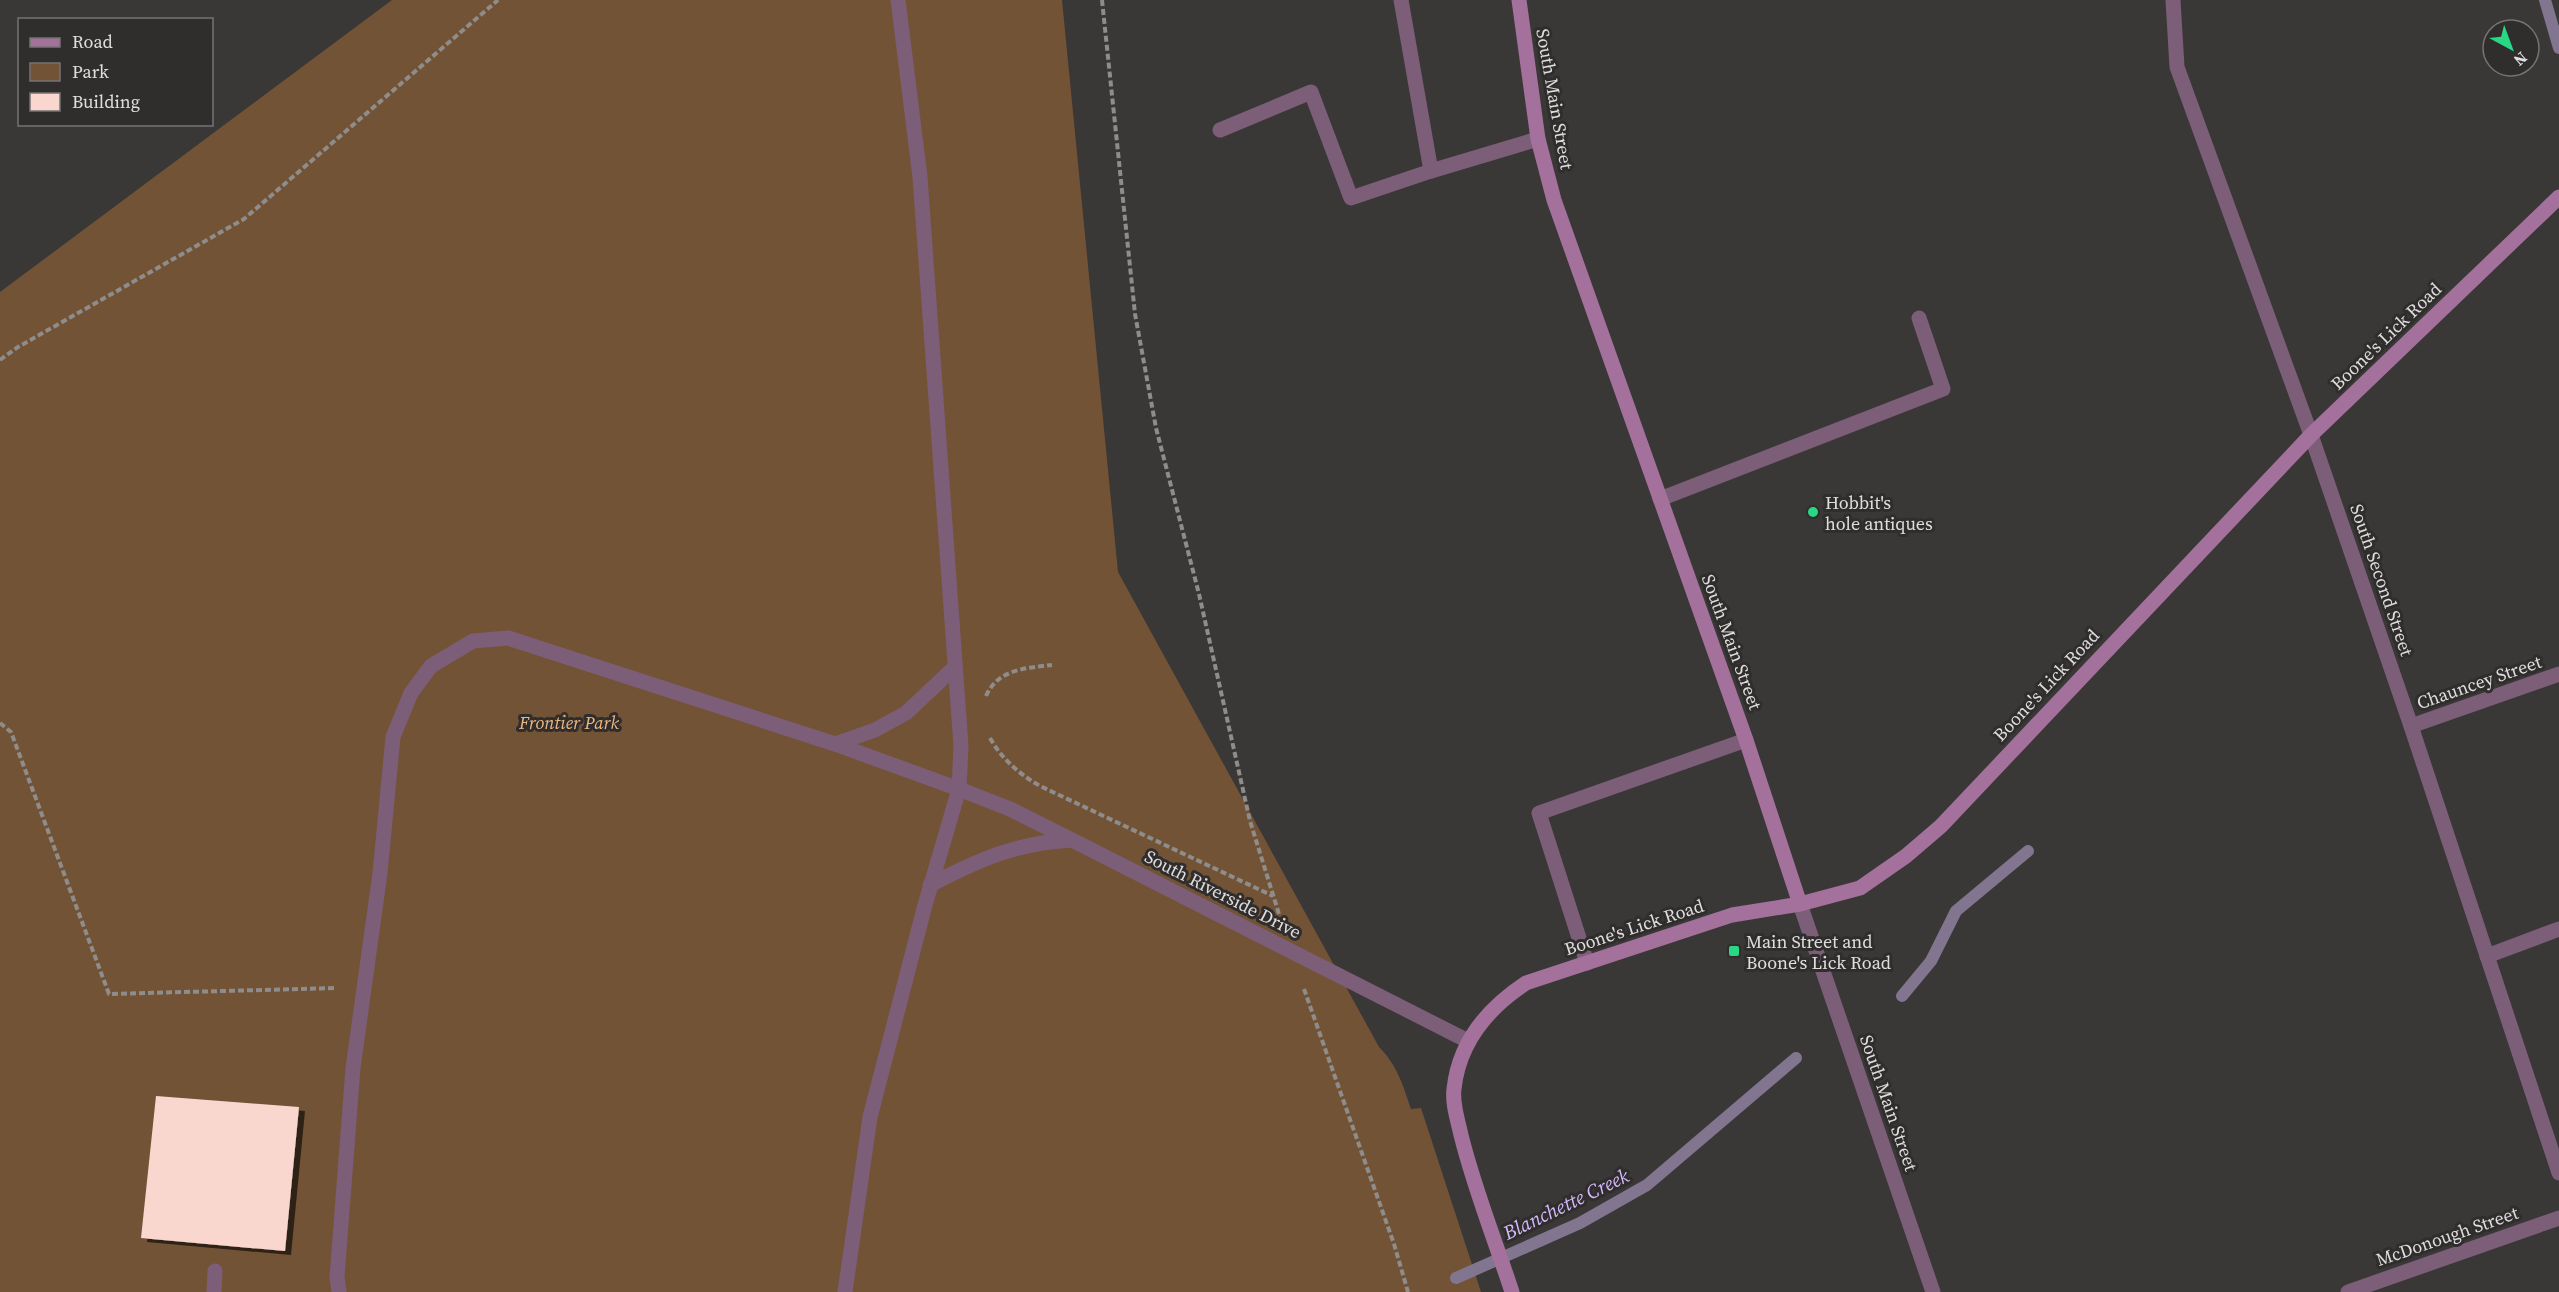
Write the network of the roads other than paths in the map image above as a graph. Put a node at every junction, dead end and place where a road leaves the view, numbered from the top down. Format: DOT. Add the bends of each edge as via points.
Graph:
graph roads {
  1 [pos="898,0"];
  2 [pos="1401,0"];
  3 [pos="1519,0"];
  4 [pos="2173,0"];
  5 [pos="1220,130"];
  6 [pos="1538,139"];
  7 [pos="1431,171"];
  8 [pos="2559,197"];
  9 [pos="1919,318"];
  10 [pos="2312,435"];
  11 [pos="1660,499"];
  12 [pos="955,667"];
  13 [pos="2559,674"];
  14 [pos="2411,726"];
  15 [pos="1746,740"];
  16 [pos="835,744"];
  17 [pos="959,789"];
  18 [pos="1072,840"];
  19 [pos="930,885"];
  20 [pos="1800,904"];
  21 [pos="2559,930"];
  22 [pos="2487,956"];
  23 [pos="1587,963"];
  24 [pos="1468,1041"];
  25 [pos="2559,1173"];
  26 [pos="2559,1218"];
  27 [pos="215,1270"];
  28 [pos="214,1292"];
  29 [pos="339,1292"];
  30 [pos="845,1292"];
  31 [pos="1512,1292"];
  32 [pos="1933,1292"];
  33 [pos="2348,1292"];
  1 -- 12 [label="street" via="920,177"];
  2 -- 7 [label="street"];
  3 -- 6 [label="street, South Main Street"];
  4 -- 10 [label="street, South Second Street" via="2177,67"];
  5 -- 7 [label="street" via="1311,92 1351,198"];
  6 -- 7 [label="street"];
  6 -- 11 [label="street, South Main Street" via="1554,200"];
  8 -- 10 [label="street, Boone's Lick Road"];
  9 -- 11 [label="street" via="1943,389"];
  10 -- 14 [label="street, South Second Street"];
  10 -- 20 [label="street, Boone's Lick Road" via="1941,826 1860,888"];
  11 -- 15 [label="street, South Main Street"];
  12 -- 16 [label="street" via="906,712 875,730"];
  12 -- 17 [label="street" via="961,746"];
  13 -- 14 [label="street, Chauncey Street"];
  14 -- 22 [label="street, South Second Street"];
  15 -- 20 [label="street, South Main Street"];
  15 -- 23 [label="street" via="1539,813"];
  16 -- 17 [label="street, South Riverside Drive"];
  16 -- 29 [label="street, South Riverside Drive" via="508,638 473,641 431,666 411,693 393,737 366,987 352,1068"];
  17 -- 18 [label="street, South Riverside Drive"];
  17 -- 19 [label="street"];
  18 -- 19 [label="street" via="1011,849 978,860"];
  18 -- 24 [label="street, South Riverside Drive"];
  19 -- 30 [label="street" via="870,1117"];
  20 -- 23 [label="street, Boone's Lick Road" via="1732,915"];
  20 -- 32 [label="street, South Main Street"];
  21 -- 22 [label="street"];
  22 -- 25 [label="street, South Second Street"];
  23 -- 24 [label="street, Boone's Lick Road" via="1526,983 1506,996"];
  24 -- 31 [label="street, Boone's Lick Road" via="1453,1091 1457,1118"];
  26 -- 33 [label="street, McDonough Street"];
  27 -- 28 [label="street"];
}
